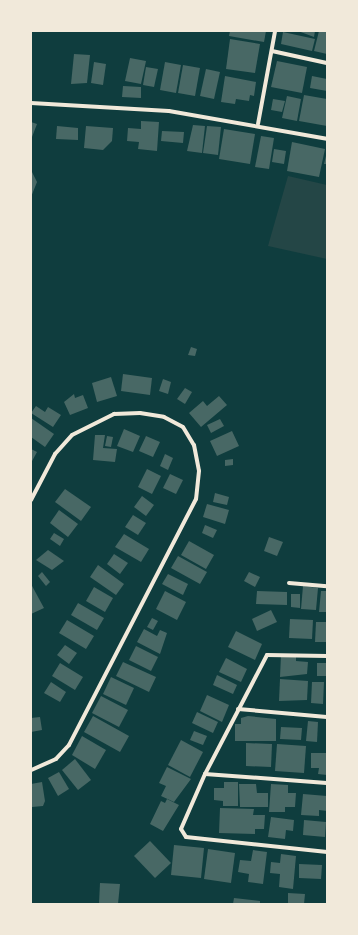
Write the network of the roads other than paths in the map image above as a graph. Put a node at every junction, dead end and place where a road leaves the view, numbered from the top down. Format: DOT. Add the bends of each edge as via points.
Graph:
graph roads {
  1 [pos="275,31"];
  2 [pos="272,51"];
  3 [pos="327,63"];
  4 [pos="31,103"];
  5 [pos="258,124"];
  6 [pos="327,139"];
  7 [pos="31,500"];
  8 [pos="289,583"];
  9 [pos="327,586"];
  10 [pos="327,656"];
  11 [pos="238,709"];
  12 [pos="327,717"];
  13 [pos="31,770"];
  14 [pos="204,774"];
  15 [pos="327,783"];
  16 [pos="327,852"];
  1 -- 2 [label="street"];
  2 -- 3 [label="street"];
  2 -- 5 [label="street"];
  4 -- 5 [label="street" via="169,111"];
  5 -- 6 [label="street"];
  7 -- 13 [label="street" via="55,454 72,435 114,414 140,413 164,417 183,427 194,445 199,472 196,498 69,745 56,758"];
  8 -- 9 [label="street"];
  10 -- 11 [label="street" via="267,655"];
  11 -- 12 [label="street"];
  11 -- 14 [label="street"];
  14 -- 15 [label="street"];
  14 -- 16 [label="street" via="181,829 186,837"];
}
